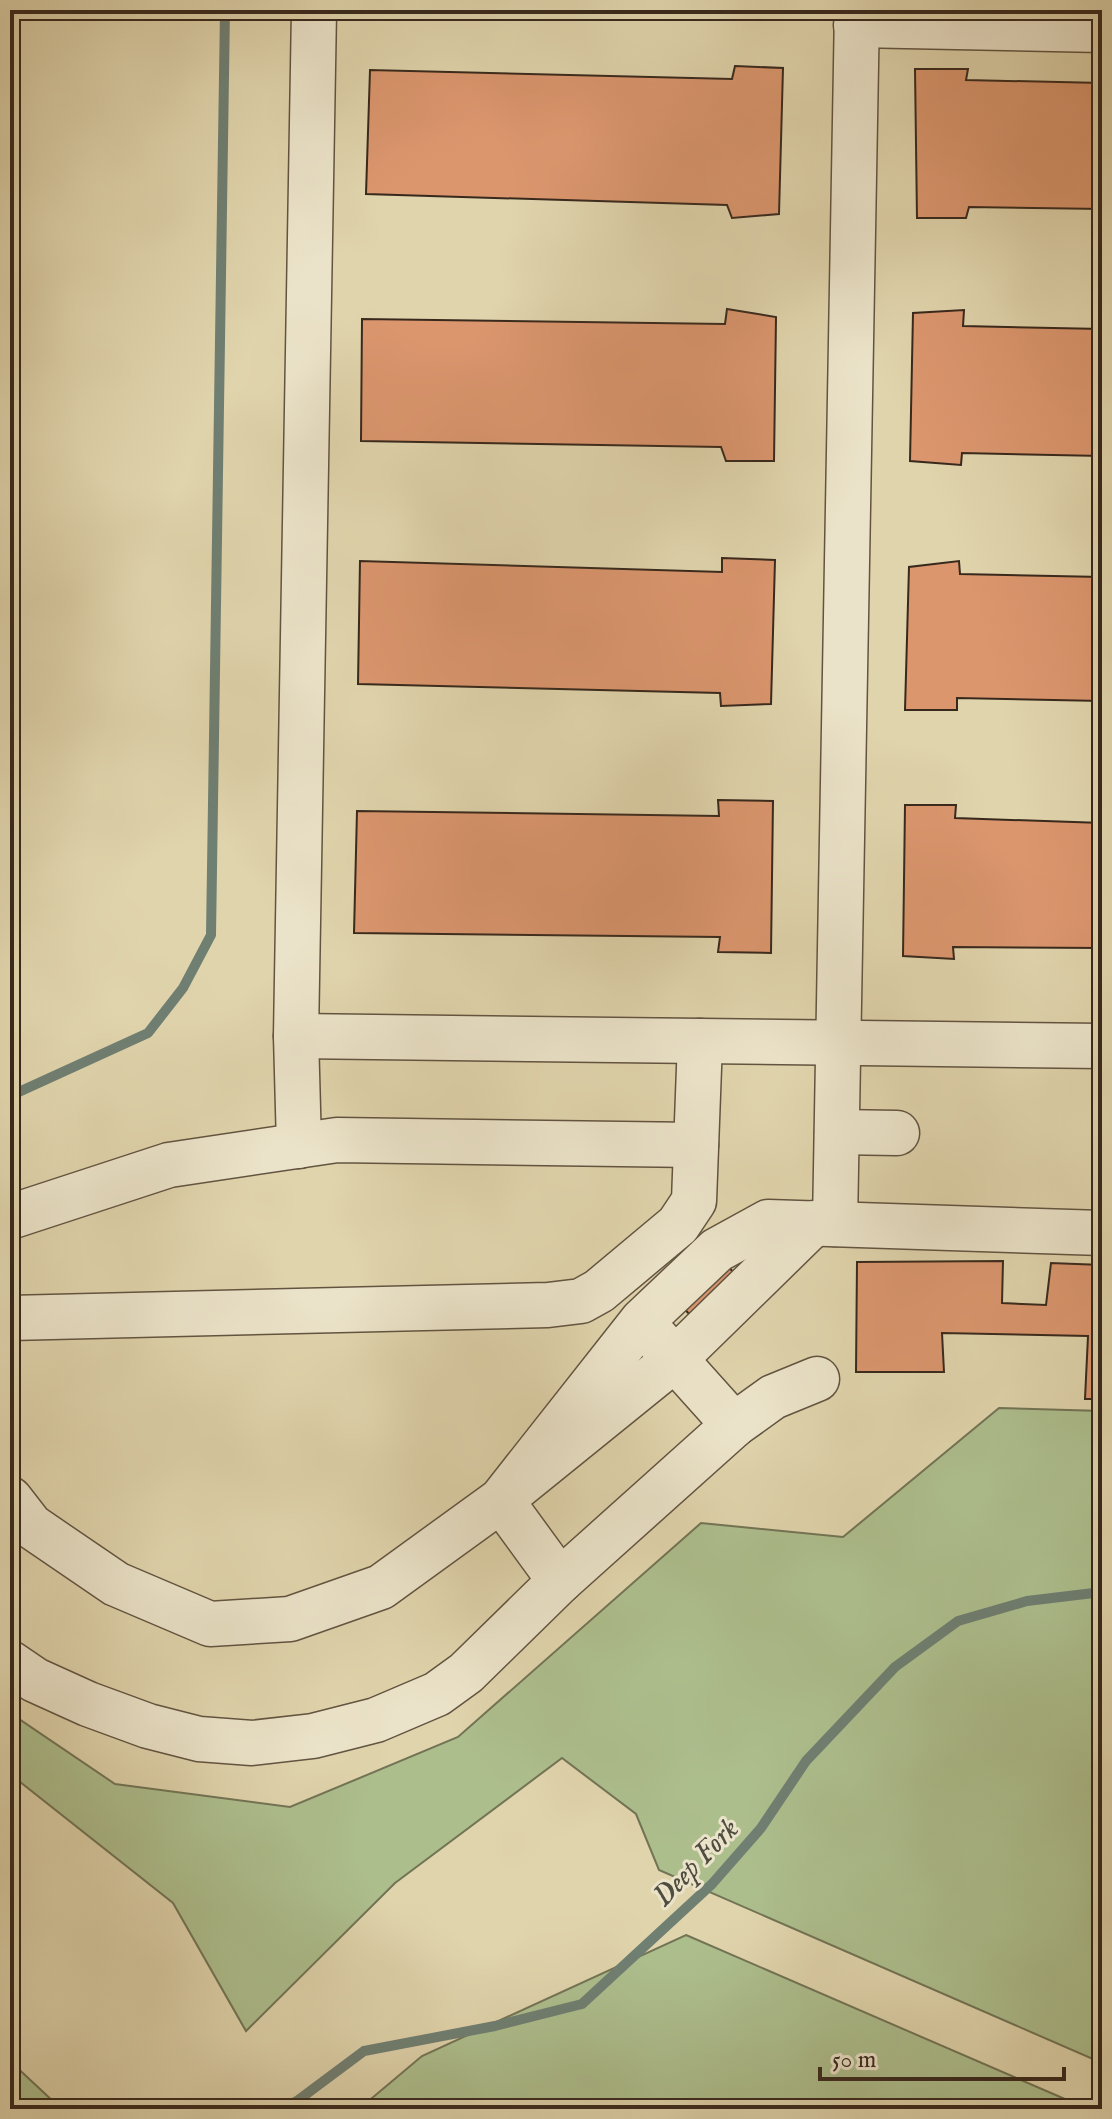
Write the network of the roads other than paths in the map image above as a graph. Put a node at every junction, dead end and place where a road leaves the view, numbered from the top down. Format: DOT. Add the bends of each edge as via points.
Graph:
graph roads {
  1 [pos="314,10"];
  2 [pos="856,17"];
  3 [pos="1102,30"];
  4 [pos="296,1036"];
  5 [pos="700,1041"];
  6 [pos="838,1043"];
  7 [pos="1102,1046"];
  8 [pos="837,1132"];
  9 [pos="897,1133"];
  10 [pos="696,1145"];
  11 [pos="299,1146"];
  12 [pos="10,1217"];
  13 [pos="824,1223"];
  14 [pos="1102,1233"];
  15 [pos="10,1318"];
  16 [pos="642,1321"];
  17 [pos="674,1360"];
  18 [pos="817,1379"];
  19 [pos="734,1425"];
  20 [pos="501,1500"];
  21 [pos="17,1522"];
  22 [pos="560,1581"];
  23 [pos="10,1663"];
  1 -- 4 [label="lane"];
  2 -- 3 [label="lane"];
  2 -- 6 [label="lane"];
  4 -- 5 [label="lane"];
  4 -- 11 [label="lane"];
  5 -- 6 [label="lane"];
  5 -- 10 [label="lane"];
  6 -- 7 [label="lane"];
  6 -- 8 [label="lane"];
  8 -- 9 [label="lane"];
  8 -- 13 [label="lane"];
  10 -- 11 [label="lane" via="337,1140"];
  10 -- 15 [label="lane" via="694,1201 678,1225 581,1301"];
  11 -- 12 [label="lane" via="169,1165"];
  13 -- 14 [label="lane"];
  13 -- 16 [label="lane" via="768,1222 717,1250"];
  13 -- 17 [label="lane"];
  16 -- 17 [label="lane"];
  16 -- 20 [label="lane"];
  17 -- 19 [label="lane"];
  17 -- 20 [label="lane"];
  18 -- 19 [label="lane" via="773,1397"];
  19 -- 22 [label="lane"];
  20 -- 21 [label="lane" via="381,1587 290,1619 210,1624 116,1584"];
  20 -- 22 [label="lane"];
  22 -- 23 [label="lane" via="466,1673 437,1694 376,1720 313,1736 252,1743 199,1739 88,1704"];
}
